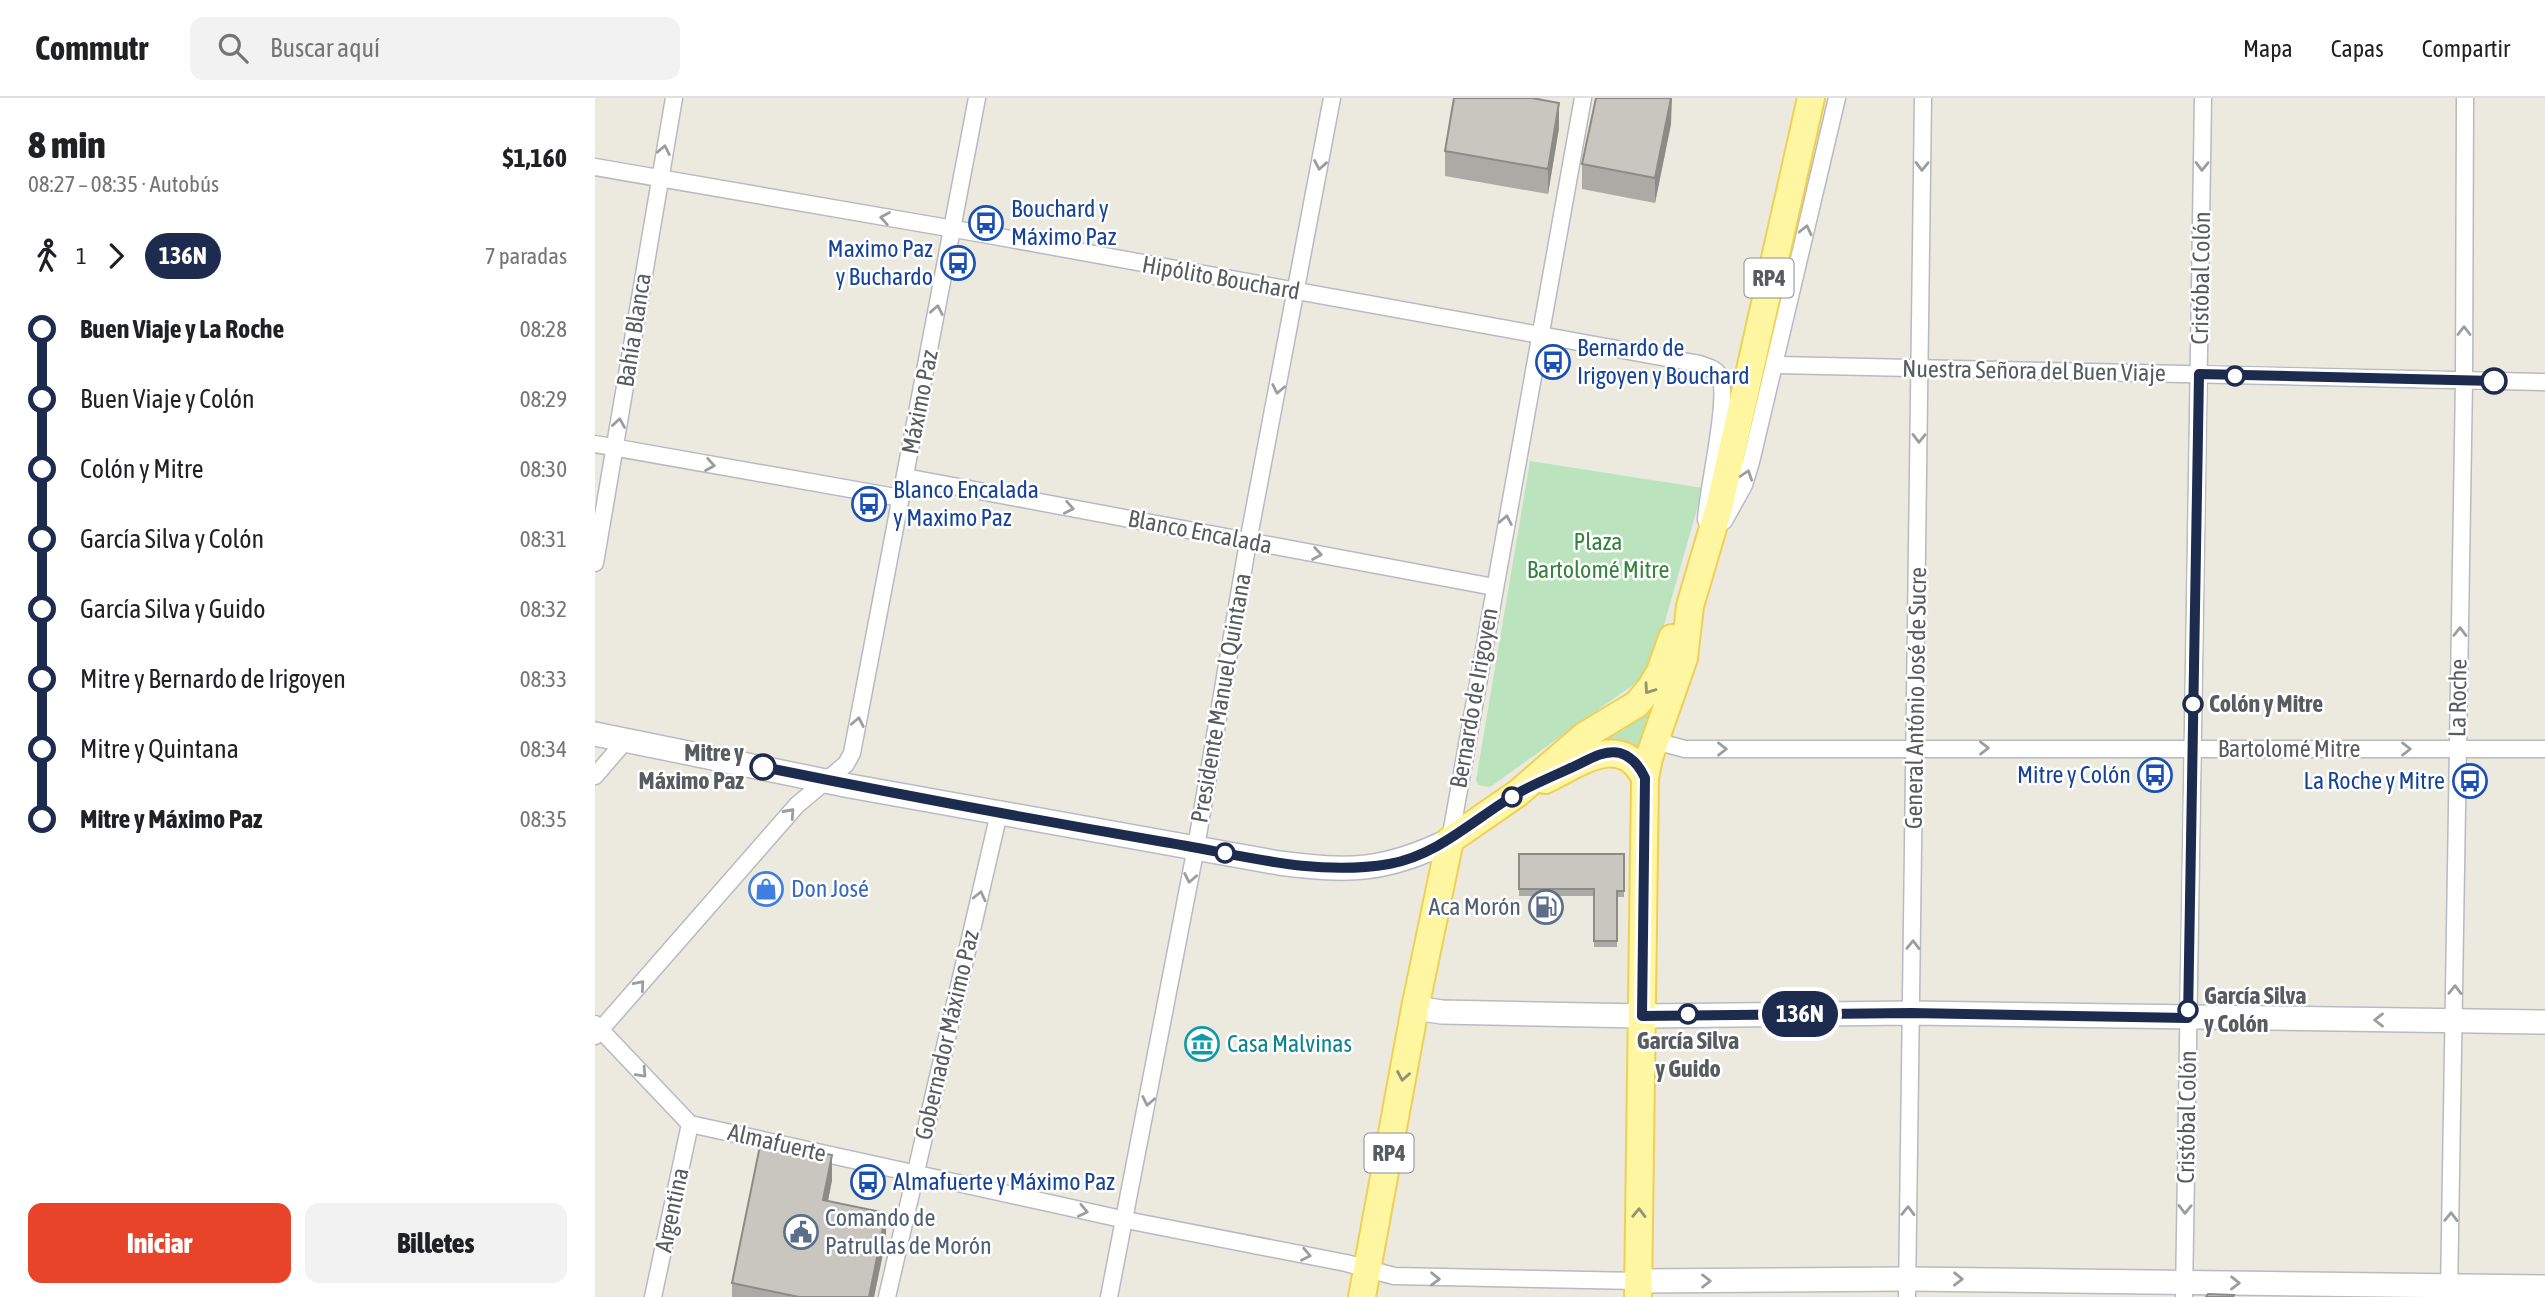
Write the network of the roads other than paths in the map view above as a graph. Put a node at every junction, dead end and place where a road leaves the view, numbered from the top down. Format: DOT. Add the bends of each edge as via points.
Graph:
graph roads {
  1 [pos="674,98"];
  2 [pos="977,98"];
  3 [pos="1332,98"];
  4 [pos="1583,98"];
  5 [pos="1811,98"];
  6 [pos="1837,98"];
  7 [pos="1923,98"];
  8 [pos="2203,98"];
  9 [pos="2465,98"];
  10 [pos="595,167"];
  11 [pos="659,179"];
  12 [pos="952,229"];
  13 [pos="1297,292"];
  14 [pos="1541,335"];
  15 [pos="1775,365"];
  16 [pos="1919,369"];
  17 [pos="2199,374"];
  18 [pos="2464,381"];
  19 [pos="2545,382"];
  20 [pos="595,444"];
  21 [pos="615,448"];
  22 [pos="905,477"];
  23 [pos="901,498"];
  24 [pos="1248,542"];
  25 [pos="1705,557"];
  26 [pos="595,562"];
  27 [pos="1494,587"];
  28 [pos="1690,606"];
  29 [pos="595,734"];
  30 [pos="626,740"];
  31 [pos="1655,741"];
  32 [pos="1916,748"];
  33 [pos="2191,749"];
  34 [pos="2545,749"];
  35 [pos="2457,750"];
  36 [pos="595,776"];
  37 [pos="1645,778"];
  38 [pos="828,780"];
  39 [pos="1518,793"];
  40 [pos="999,813"];
  41 [pos="1450,840"];
  42 [pos="1196,847"];
  43 [pos="1415,1009"];
  44 [pos="1911,1013"];
  45 [pos="1642,1016"];
  46 [pos="2188,1018"];
  47 [pos="2455,1021"];
  48 [pos="2545,1022"];
  49 [pos="597,1030"];
  50 [pos="690,1124"];
  51 [pos="915,1174"];
  52 [pos="1126,1220"];
  53 [pos="1368,1270"];
  54 [pos="2545,1287"];
  55 [pos="1907,1288"];
  56 [pos="1638,1289"];
  57 [pos="2184,1289"];
  58 [pos="2449,1291"];
  59 [pos="653,1297"];
  60 [pos="887,1297"];
  61 [pos="1109,1297"];
  62 [pos="1362,1297"];
  11 -- 1 [label="street, Bahía Blanca, one-way"];
  2 -- 12 [label="street, Máximo Paz"];
  3 -- 13 [label="street, Presidente Manuel Quintana, one-way"];
  4 -- 14 [label="street, Bernardo de Irigoyen"];
  5 -- 25 [label="main road, RP4"];
  15 -- 6 [label="street, one-way"];
  7 -- 16 [label="street, General António José de Sucre, one-way"];
  8 -- 17 [label="street, Cristóbal Colón, one-way"];
  18 -- 9 [label="street, La Roche, one-way"];
  10 -- 11 [label="street, Hipólito Bouchard"];
  12 -- 11 [label="street, Hipólito Bouchard, one-way"];
  21 -- 11 [label="street, Bahía Blanca, one-way"];
  12 -- 13 [label="street, Hipólito Bouchard"];
  22 -- 12 [label="street, Máximo Paz, one-way"];
  13 -- 14 [label="street, Hipólito Bouchard"];
  13 -- 24 [label="street, Presidente Manuel Quintana, one-way"];
  14 -- 25 [label="street, Hipólito Bouchard" via="1700,364 1719,375 1723,396 1706,509"];
  27 -- 14 [label="street, Bernardo de Irigoyen, one-way"];
  15 -- 16 [label="street, Nuestra Señora del Buen Viaje"];
  25 -- 15 [label="street, one-way" via="1744,485"];
  16 -- 17 [label="street, Nuestra Señora del Buen Viaje"];
  16 -- 32 [label="street, General António José de Sucre, one-way"];
  17 -- 18 [label="street, Nuestra Señora del Buen Viaje"];
  17 -- 33 [label="street, Cristóbal Colón"];
  18 -- 19 [label="street, Nuestra Señora del Buen Viaje"];
  35 -- 18 [label="street, La Roche, one-way"];
  20 -- 21 [label="street"];
  21 -- 23 [label="street, one-way"];
  21 -- 26 [label="street, Bahía Blanca"];
  22 -- 23 [label="street, Máximo Paz"];
  22 -- 24 [label="street, Blanco Encalada, one-way"];
  38 -- 23 [label="street, Máximo Paz, one-way" via="852,753"];
  24 -- 27 [label="street, Blanco Encalada, one-way"];
  24 -- 42 [label="street, Presidente Manuel Quintana"];
  25 -- 28 [label="main road, RP4"];
  27 -- 41 [label="street, Bernardo de Irigoyen"];
  28 -- 31 [label="main road, RP4" via="1684,658"];
  28 -- 39 [label="main road, RP4, one-way" via="1646,695 1577,741"];
  29 -- 30 [label="street"];
  30 -- 36 [label="street"];
  30 -- 38 [label="street"];
  31 -- 32 [label="street, Bartolomé Mitre, one-way" via="1685,749"];
  31 -- 37 [label="main road, RP4"];
  32 -- 33 [label="street, Bartolomé Mitre, one-way"];
  44 -- 32 [label="street, General António José de Sucre, one-way"];
  33 -- 35 [label="street, Bartolomé Mitre, one-way"];
  33 -- 46 [label="street, Cristóbal Colón"];
  34 -- 35 [label="street, Bartolomé Mitre"];
  47 -- 35 [label="street, La Roche, one-way"];
  37 -- 39 [label="main road" via="1635,762 1619,753 1607,753"];
  37 -- 45 [label="main road, RP4"];
  38 -- 40 [label="street"];
  49 -- 38 [label="street, Máximo Paz, one-way" via="797,805"];
  39 -- 41 [label="main road, RP4"];
  40 -- 42 [label="street"];
  51 -- 40 [label="street, Gobernador Máximo Paz, one-way"];
  41 -- 42 [label="street" via="1416,856 1360,868 1328,869"];
  41 -- 43 [label="main road, Bernardo de Irigoyen / RP4"];
  42 -- 52 [label="street, Presidente Manuel Quintana, one-way"];
  43 -- 45 [label="street"];
  43 -- 53 [label="main road, Bernardo de Irigoyen / RP4, one-way"];
  44 -- 45 [label="street"];
  44 -- 46 [label="street"];
  55 -- 44 [label="street, General António José de Sucre, one-way"];
  56 -- 45 [label="main road, RP4, one-way"];
  47 -- 46 [label="street, one-way"];
  46 -- 57 [label="street, Cristóbal Colón, one-way"];
  47 -- 48 [label="street"];
  58 -- 47 [label="street, La Roche, one-way"];
  49 -- 50 [label="street, one-way"];
  50 -- 51 [label="street, Almafuerte"];
  50 -- 59 [label="street, Argentina"];
  51 -- 52 [label="street, Almafuerte, one-way"];
  51 -- 60 [label="street, Gobernador Máximo Paz"];
  52 -- 53 [label="street, Almafuerte, one-way"];
  52 -- 61 [label="street, Presidente Manuel Quintana"];
  53 -- 56 [label="street, Almafuerte, one-way" via="1412,1278"];
  53 -- 62 [label="main road, Bernardo de Irigoyen / RP4"];
  54 -- 58 [label="street"];
  56 -- 55 [label="street, one-way"];
  55 -- 57 [label="street, one-way"];
  57 -- 58 [label="street, one-way"];
}
